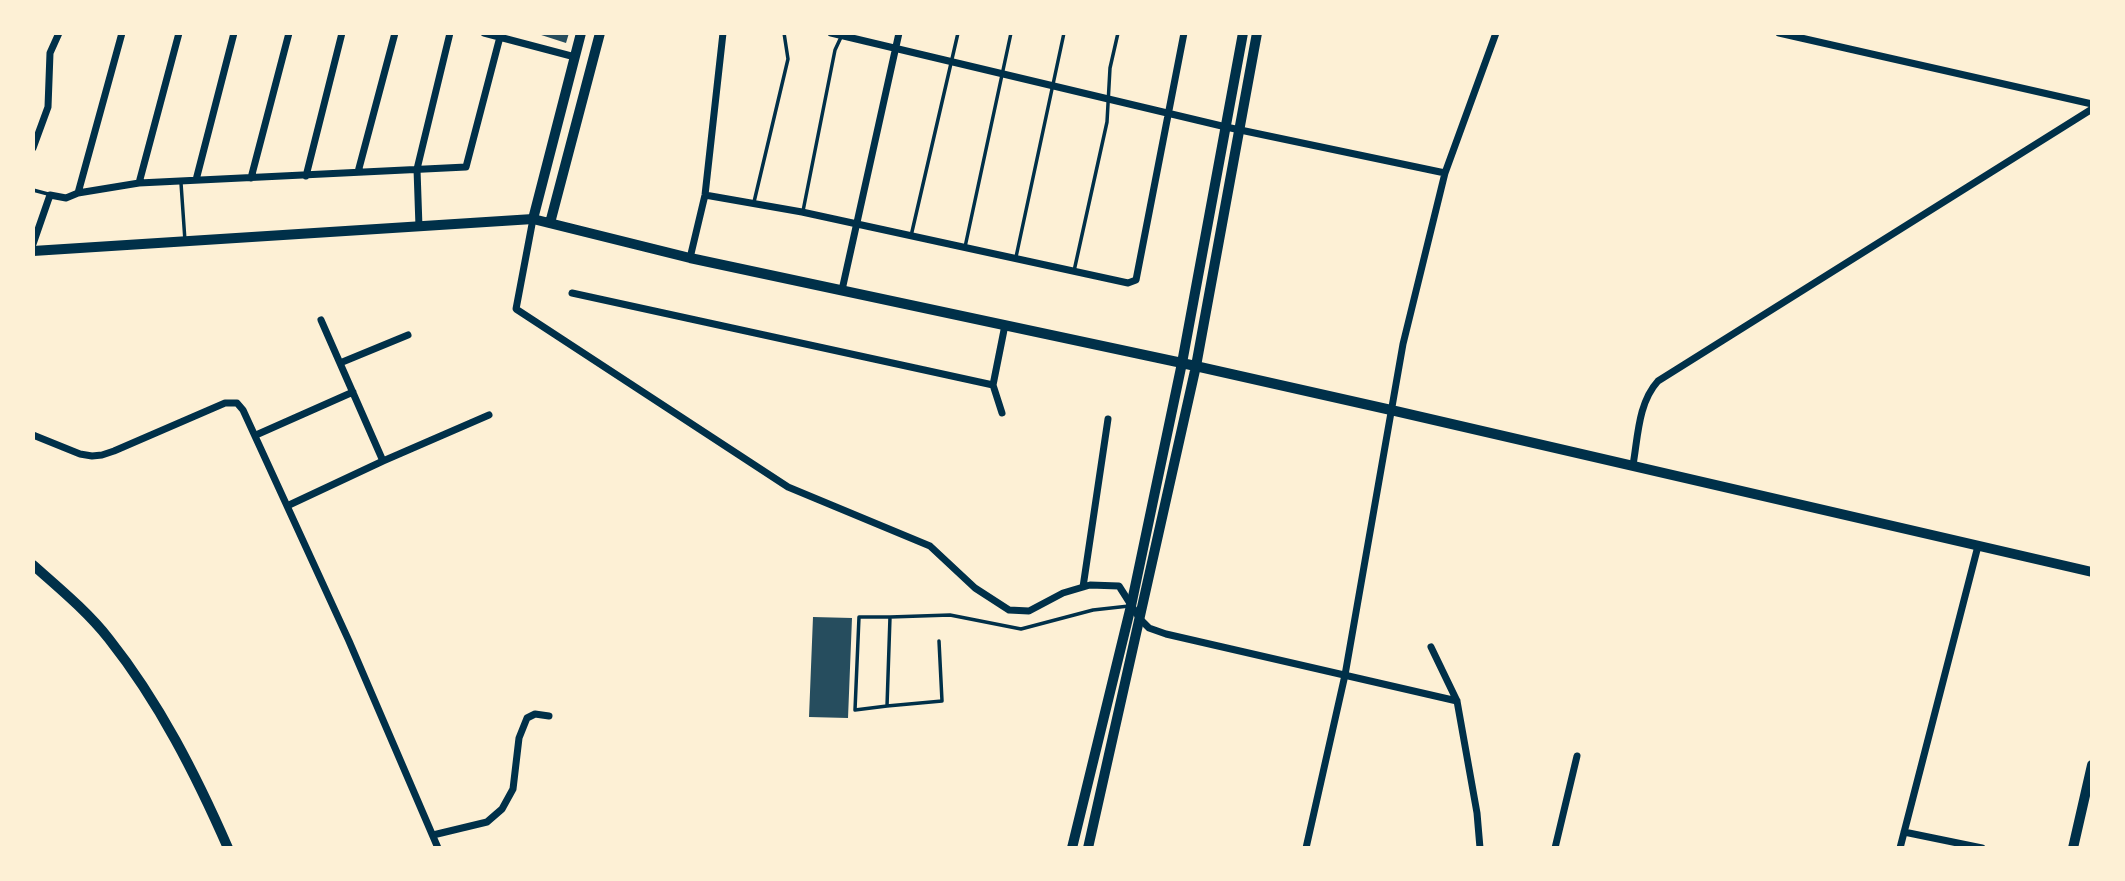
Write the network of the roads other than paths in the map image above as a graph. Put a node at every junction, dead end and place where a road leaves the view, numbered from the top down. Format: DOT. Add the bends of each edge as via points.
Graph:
graph roads {
  1 [pos="59,33"];
  2 [pos="122,33"];
  3 [pos="179,33"];
  4 [pos="234,33"];
  5 [pos="289,33"];
  6 [pos="342,33"];
  7 [pos="395,33"];
  8 [pos="450,33"];
  9 [pos="484,33"];
  10 [pos="582,33"];
  11 [pos="600,33"];
  12 [pos="723,33"];
  13 [pos="784,33"];
  14 [pos="831,33"];
  15 [pos="899,33"];
  16 [pos="958,33"];
  17 [pos="1011,33"];
  18 [pos="1064,33"];
  19 [pos="1118,33"];
  20 [pos="1184,33"];
  21 [pos="1243,33"];
  22 [pos="1257,33"];
  23 [pos="1496,33"];
  24 [pos="1779,33"];
  25 [pos="500,35"];
  26 [pos="843,35"];
  27 [pos="895,49"];
  28 [pos="575,57"];
  29 [pos="952,62"];
  30 [pos="1003,74"];
  31 [pos="1053,86"];
  32 [pos="1107,99"];
  33 [pos="2092,107"];
  34 [pos="1169,114"];
  35 [pos="1226,127"];
  36 [pos="1239,130"];
  37 [pos="33,148"];
  38 [pos="417,169"];
  39 [pos="358,172"];
  40 [pos="1445,173"];
  41 [pos="306,176"];
  42 [pos="251,178"];
  43 [pos="181,180"];
  44 [pos="196,180"];
  45 [pos="139,183"];
  46 [pos="33,190"];
  47 [pos="78,193"];
  48 [pos="51,195"];
  49 [pos="705,195"];
  50 [pos="754,204"];
  51 [pos="802,212"];
  52 [pos="533,219"];
  53 [pos="550,223"];
  54 [pos="855,224"];
  55 [pos="419,227"];
  56 [pos="911,236"];
  57 [pos="185,242"];
  58 [pos="33,244"];
  59 [pos="965,248"];
  60 [pos="33,251"];
  61 [pos="691,258"];
  62 [pos="1016,259"];
  63 [pos="1074,271"];
  64 [pos="842,290"];
  65 [pos="572,293"];
  66 [pos="321,320"];
  67 [pos="1005,325"];
  68 [pos="408,335"];
  69 [pos="340,363"];
  70 [pos="1182,363"];
  71 [pos="1196,366"];
  72 [pos="993,385"];
  73 [pos="353,393"];
  74 [pos="1391,410"];
  75 [pos="1002,413"];
  76 [pos="489,415"];
  77 [pos="1108,419"];
  78 [pos="33,435"];
  79 [pos="256,435"];
  80 [pos="383,461"];
  81 [pos="1633,466"];
  82 [pos="287,506"];
  83 [pos="1978,546"];
  84 [pos="33,565"];
  85 [pos="2092,572"];
  86 [pos="1083,587"];
  87 [pos="1131,606"];
  88 [pos="890,617"];
  89 [pos="1140,619"];
  90 [pos="939,641"];
  91 [pos="1431,647"];
  92 [pos="1345,675"];
  93 [pos="1457,701"];
  94 [pos="887,706"];
  95 [pos="549,716"];
  96 [pos="1577,757"];
  97 [pos="2092,765"];
  98 [pos="1903,832"];
  99 [pos="433,835"];
  100 [pos="228,848"];
  101 [pos="438,848"];
  102 [pos="1072,848"];
  103 [pos="1088,848"];
  104 [pos="1306,848"];
  105 [pos="1480,848"];
  106 [pos="1555,848"];
  107 [pos="1900,848"];
  108 [pos="1982,848"];
  109 [pos="2073,848"];
  1 -- 37 [label="street" via="50,53 48,107"];
  2 -- 47 [label="street"];
  3 -- 45 [label="street"];
  4 -- 44 [label="street"];
  5 -- 42 [label="street"];
  6 -- 41 [label="street"];
  7 -- 39 [label="street"];
  8 -- 38 [label="street"];
  9 -- 25 [label="street"];
  10 -- 28 [label="street"];
  11 -- 53 [label="street"];
  12 -- 49 [label="street"];
  13 -- 50 [label="lane" via="788,59"];
  14 -- 26 [label="street"];
  15 -- 27 [label="street"];
  16 -- 29 [label="lane"];
  17 -- 30 [label="lane"];
  18 -- 31 [label="lane"];
  19 -- 32 [label="lane"];
  20 -- 34 [label="street"];
  21 -- 35 [label="street"];
  22 -- 36 [label="street"];
  23 -- 40 [label="street"];
  24 -- 33 [label="street"];
  25 -- 28 [label="street"];
  25 -- 38 [label="street" via="466,167"];
  26 -- 27 [label="street"];
  26 -- 51 [label="lane" via="835,50"];
  27 -- 29 [label="street"];
  27 -- 54 [label="street"];
  28 -- 52 [label="street"];
  29 -- 30 [label="street"];
  29 -- 56 [label="lane"];
  30 -- 31 [label="street"];
  30 -- 59 [label="lane"];
  31 -- 32 [label="street"];
  31 -- 62 [label="lane"];
  32 -- 34 [label="street"];
  32 -- 63 [label="lane" via="1107,122"];
  33 -- 81 [label="street" via="1658,381 1643,405"];
  34 -- 35 [label="street"];
  34 -- 63 [label="street" via="1136,281"];
  35 -- 36 [label="street"];
  35 -- 70 [label="street"];
  36 -- 40 [label="street"];
  36 -- 71 [label="street"];
  38 -- 39 [label="street"];
  38 -- 55 [label="street"];
  39 -- 41 [label="street"];
  40 -- 74 [label="street"];
  41 -- 42 [label="street"];
  42 -- 44 [label="street"];
  43 -- 44 [label="street"];
  43 -- 45 [label="street"];
  43 -- 57 [label="lane"];
  45 -- 47 [label="street"];
  46 -- 48 [label="lane"];
  47 -- 48 [label="street" via="66,198"];
  48 -- 58 [label="street"];
  49 -- 50 [label="street"];
  49 -- 61 [label="street"];
  50 -- 51 [label="street"];
  51 -- 54 [label="street"];
  52 -- 53 [label="street"];
  52 -- 55 [label="street"];
  52 -- 86 [label="street" via="516,309 788,487 930,546 975,588 1009,610 1029,611"];
  53 -- 61 [label="street"];
  54 -- 56 [label="street"];
  54 -- 64 [label="street"];
  55 -- 57 [label="street"];
  56 -- 59 [label="street"];
  57 -- 60 [label="street"];
  59 -- 62 [label="street"];
  61 -- 64 [label="street"];
  62 -- 63 [label="street"];
  64 -- 67 [label="street"];
  65 -- 72 [label="street"];
  66 -- 69 [label="street"];
  67 -- 70 [label="street"];
  67 -- 72 [label="street"];
  68 -- 69 [label="street"];
  69 -- 73 [label="street"];
  70 -- 71 [label="street"];
  70 -- 87 [label="street"];
  71 -- 74 [label="street"];
  71 -- 89 [label="street"];
  72 -- 75 [label="street"];
  73 -- 79 [label="street"];
  73 -- 80 [label="street"];
  74 -- 81 [label="street"];
  74 -- 92 [label="street"];
  76 -- 80 [label="street"];
  77 -- 86 [label="street"];
  78 -- 79 [label="street" via="80,454 102,455 225,403 237,403"];
  79 -- 82 [label="street"];
  80 -- 82 [label="street"];
  81 -- 83 [label="street"];
  82 -- 99 [label="street"];
  83 -- 85 [label="street"];
  83 -- 98 [label="street"];
  84 -- 100 [label="street" via="109,638 150,697 204,793"];
  86 -- 87 [label="street" via="1119,586"];
  87 -- 88 [label="lane" via="1093,610 1021,628 950,615"];
  87 -- 89 [label="street"];
  87 -- 102 [label="street"];
  88 -- 94 [label="lane"];
  88 -- 94 [label="lane" via="859,617 855,710"];
  89 -- 92 [label="street" via="1166,634"];
  89 -- 103 [label="street"];
  90 -- 94 [label="lane" via="942,701"];
  91 -- 93 [label="street"];
  92 -- 93 [label="street"];
  92 -- 104 [label="street"];
  93 -- 105 [label="street"];
  95 -- 99 [label="street" via="527,718 519,738 513,789 502,809 487,822"];
  96 -- 106 [label="street"];
  97 -- 109 [label="street"];
  98 -- 107 [label="street"];
  98 -- 108 [label="street"];
  99 -- 101 [label="street"];
}
